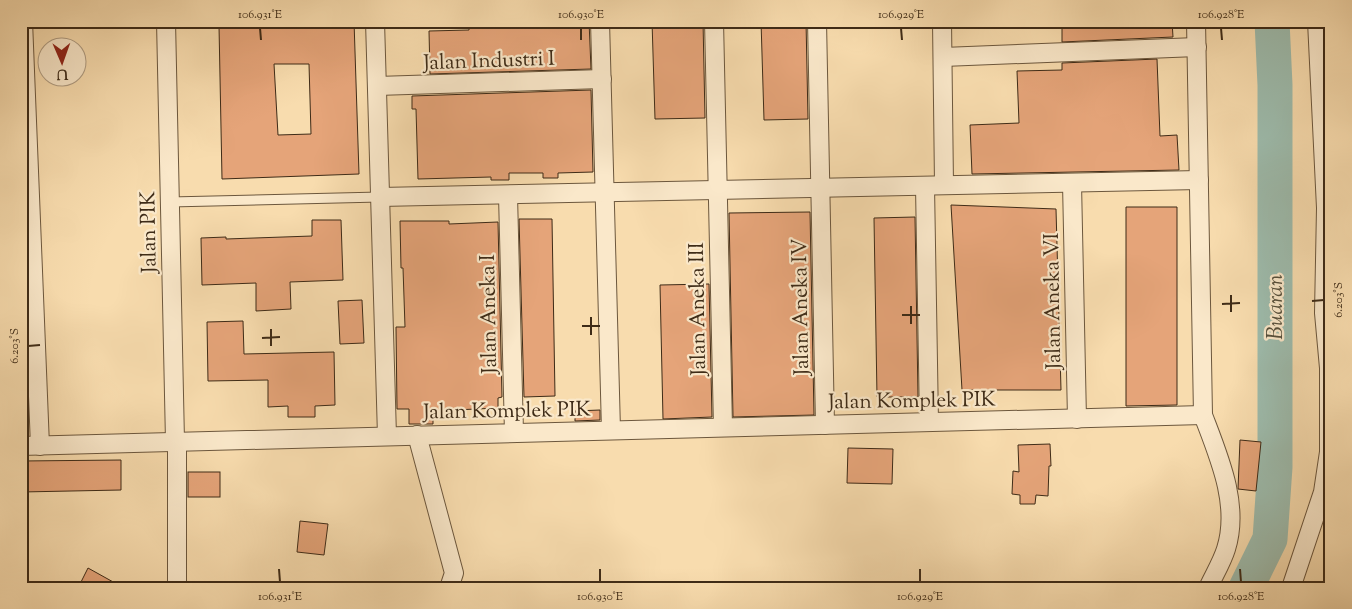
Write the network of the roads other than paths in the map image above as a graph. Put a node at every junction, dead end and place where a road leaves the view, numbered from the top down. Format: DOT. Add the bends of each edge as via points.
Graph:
graph roads {
  1 [pos="23,21"];
  2 [pos="166,21"];
  3 [pos="376,21"];
  4 [pos="600,21"];
  5 [pos="714,21"];
  6 [pos="817,21"];
  7 [pos="942,21"];
  8 [pos="1196,21"];
  9 [pos="1317,21"];
  10 [pos="1197,47"];
  11 [pos="943,57"];
  12 [pos="23,74"];
  13 [pos="602,79"];
  14 [pos="377,86"];
  15 [pos="1199,180"];
  16 [pos="1072,183"];
  17 [pos="944,185"];
  18 [pos="925,186"];
  19 [pos="820,188"];
  20 [pos="717,190"];
  21 [pos="604,193"];
  22 [pos="508,195"];
  23 [pos="380,197"];
  24 [pos="170,202"];
  25 [pos="26,204"];
  26 [pos="1203,415"];
  27 [pos="1077,419"];
  28 [pos="929,422"];
  29 [pos="825,425"];
  30 [pos="724,427"];
  31 [pos="612,430"];
  32 [pos="514,433"];
  33 [pos="418,435"];
  34 [pos="387,436"];
  35 [pos="176,441"];
  36 [pos="21,446"];
  37 [pos="40,446"];
  38 [pos="177,588"];
  39 [pos="449,588"];
  40 [pos="1208,588"];
  41 [pos="1291,588"];
  1 -- 12 [label="street"];
  2 -- 24 [label="street, Jalan PIK"];
  3 -- 14 [label="street"];
  4 -- 13 [label="street"];
  5 -- 20 [label="street, Jalan Aneka III"];
  6 -- 19 [label="street, Jalan Aneka IV"];
  7 -- 11 [label="street"];
  8 -- 10 [label="street"];
  9 -- 41 [label="street" via="1326,208 1324,313 1329,368 1329,452 1324,492"];
  10 -- 11 [label="street"];
  10 -- 15 [label="street"];
  11 -- 17 [label="street"];
  12 -- 25 [label="street"];
  13 -- 14 [label="street, Jalan Industri I"];
  13 -- 21 [label="street"];
  14 -- 23 [label="street"];
  15 -- 16 [label="street"];
  15 -- 26 [label="street"];
  16 -- 17 [label="street"];
  16 -- 27 [label="street, Jalan Aneka VI"];
  17 -- 18 [label="street"];
  18 -- 19 [label="street"];
  18 -- 28 [label="street"];
  19 -- 20 [label="street"];
  19 -- 29 [label="street, Jalan Aneka IV"];
  20 -- 21 [label="street"];
  20 -- 30 [label="street, Jalan Aneka III"];
  21 -- 22 [label="street"];
  21 -- 31 [label="street"];
  22 -- 23 [label="street"];
  22 -- 32 [label="street, Jalan Aneka I"];
  23 -- 24 [label="lane"];
  23 -- 34 [label="street"];
  24 -- 35 [label="street, Jalan PIK"];
  25 -- 37 [label="street"];
  26 -- 27 [label="street, Jalan Komplek PIK"];
  26 -- 40 [label="street" via="1218,454 1229,498 1230,526 1226,550"];
  27 -- 28 [label="street, Jalan Komplek PIK"];
  28 -- 29 [label="street, Jalan Komplek PIK"];
  29 -- 30 [label="street, Jalan Komplek PIK"];
  30 -- 31 [label="street, Jalan Komplek PIK"];
  31 -- 32 [label="street, Jalan Komplek PIK"];
  32 -- 33 [label="street, Jalan Komplek PIK"];
  33 -- 34 [label="street, Jalan Komplek PIK"];
  33 -- 39 [label="street" via="454,572"];
  34 -- 35 [label="street, Jalan Komplek PIK"];
  35 -- 37 [label="street, Jalan Komplek PIK"];
  35 -- 38 [label="street, Jalan PIK"];
  36 -- 37 [label="street, Jalan Komplek PIK"];
}
